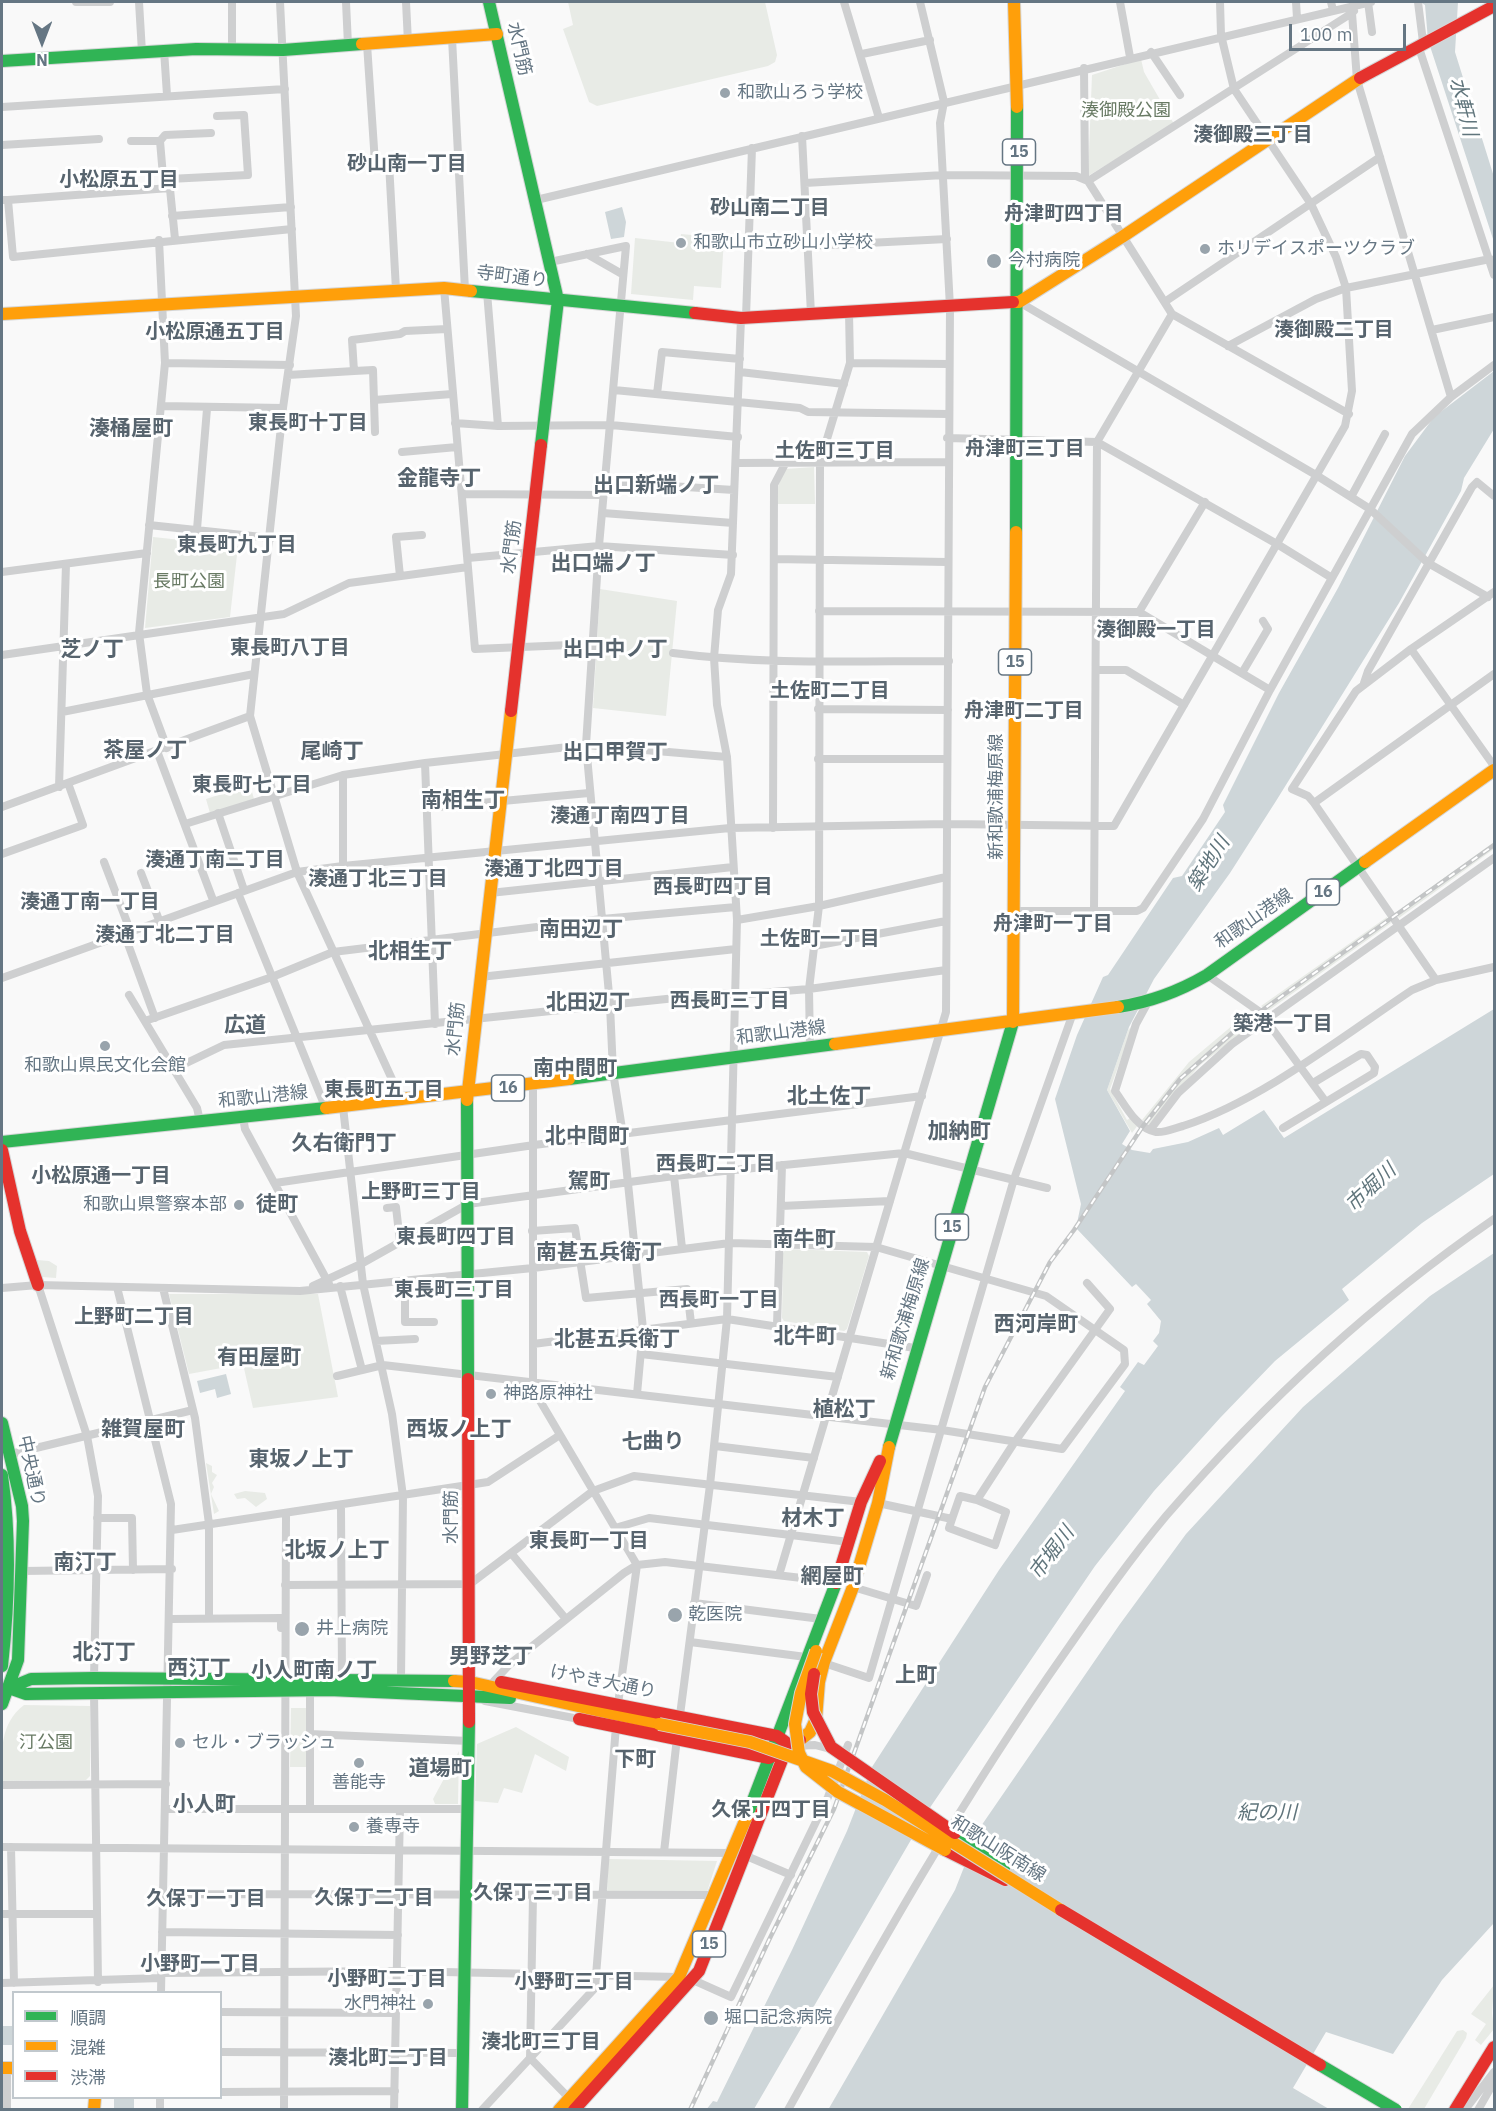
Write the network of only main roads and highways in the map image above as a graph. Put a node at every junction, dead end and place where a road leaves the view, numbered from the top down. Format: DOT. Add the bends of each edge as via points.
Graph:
graph roads {
  1 [pos="489,2"];
  2 [pos="1014,2"];
  3 [pos="1494,6"];
  4 [pos="497,34"];
  5 [pos="2,61"];
  6 [pos="558,300"];
  7 [pos="1018,302"];
  8 [pos="2,314"];
  9 [pos="1494,770"];
  10 [pos="1013,1022"];
  11 [pos="467,1094"];
  12 [pos="2,1142"];
  13 [pos="2,1150"];
  14 [pos="7,1192"];
  15 [pos="38,1285"];
  16 [pos="2,1423"];
  17 [pos="881,1466"];
  18 [pos="2,1475"];
  19 [pos="817,1656"];
  20 [pos="2,1666"];
  21 [pos="169,1684"];
  22 [pos="284,1684"];
  23 [pos="5,1688"];
  24 [pos="470,1688"];
  25 [pos="2,1704"];
  26 [pos="579,1719"];
  27 [pos="777,1736"];
  28 [pos="791,1746"];
  29 [pos="769,1758"];
  30 [pos="738,1854"];
  31 [pos="1051,1904"];
  32 [pos="1494,2047"];
  33 [pos="572,2104"];
  34 [pos="462,2109"];
  35 [pos="559,2109"];
  36 [pos="1396,2109"];
  37 [pos="1455,2109"];
  1 -- 4 [label="main road, 水門筋"];
  2 -- 7 [label="main road, 新和歌浦梅原線 / 15"];
  3 -- 7 [label="main road" via="1357,80"];
  4 -- 5 [label="main road" via="283,50 165,51"];
  4 -- 6 [label="main road, 水門筋"];
  6 -- 7 [label="main road, 寺町通り" via="744,317"];
  6 -- 8 [label="main road, 寺町通り" via="444,288"];
  6 -- 11 [label="main road, 水門筋"];
  7 -- 10 [label="main road, 新和歌浦梅原線 / 15"];
  9 -- 10 [label="main road, 和歌山港線 / 16" via="1181,990 1147,1003"];
  10 -- 11 [label="main road, 和歌山港線 / 16"];
  10 -- 17 [label="main road, 新和歌浦梅原線 / 15"];
  11 -- 12 [label="main road, 和歌山港線 / 16"];
  11 -- 24 [label="main road, 水門筋"];
  13 -- 14 [label="main road"];
  14 -- 15 [label="main road"];
  16 -- 23 [label="main road, 中央通り" via="22,1506 18,1660"];
  17 -- 19 [label="main road"];
  17 -- 19 [label="main road, 新和歌浦梅原線 / 15" via="861,1502 821,1619"];
  17 -- 19 [label="main road, 新和歌浦梅原線 / 15" via="878,1503 853,1587"];
  18 -- 20 [label="main road, 中央通り" via="9,1522"];
  19 -- 27 [label="main road, 新和歌浦梅原線 / 15"];
  19 -- 28 [label="main road, 新和歌浦梅原線 / 15" via="816,1719 810,1732"];
  19 -- 31 [label="main road, bridge" via="810,1701 817,1729 831,1747"];
  19 -- 31 [label="main road, bridge" via="801,1691 796,1718 797,1738 806,1767 842,1795"];
  21 -- 22 [label="main road, 和歌山阪南線"];
  21 -- 23 [label="main road, 和歌山阪南線" via="94,1693 26,1694"];
  21 -- 23 [label="main road, 和歌山阪南線" via="94,1678 31,1680"];
  22 -- 24 [label="main road, 和歌山阪南線" via="402,1679"];
  22 -- 24 [label="main road, 和歌山阪南線" via="310,1691"];
  23 -- 25 [label="main road, 中央通り"];
  24 -- 27 [label="main road, けやき大通り" via="494,1681"];
  24 -- 31 [label="main road, 和歌山阪南線, bridge" via="750,1742 832,1771"];
  24 -- 34 [label="main road, 水門筋"];
  26 -- 29 [label="main road"];
  27 -- 28 [label="main road"];
  27 -- 29 [label="main road, 新和歌浦梅原線 / 15"];
  28 -- 29 [label="main road"];
  28 -- 30 [label="main road, 新和歌浦梅原線 / 15"];
  29 -- 30 [label="main road, 新和歌浦梅原線 / 15"];
  30 -- 33 [label="main road, 新和歌浦梅原線 / 15" via="679,1977"];
  30 -- 33 [label="main road, 新和歌浦梅原線 / 15" via="699,1971"];
  31 -- 36 [label="main road, 和歌山阪南線, bridge"];
  32 -- 37 [label="main road"];
  33 -- 35 [label="main road, 新和歌浦梅原線 / 15"];
}
